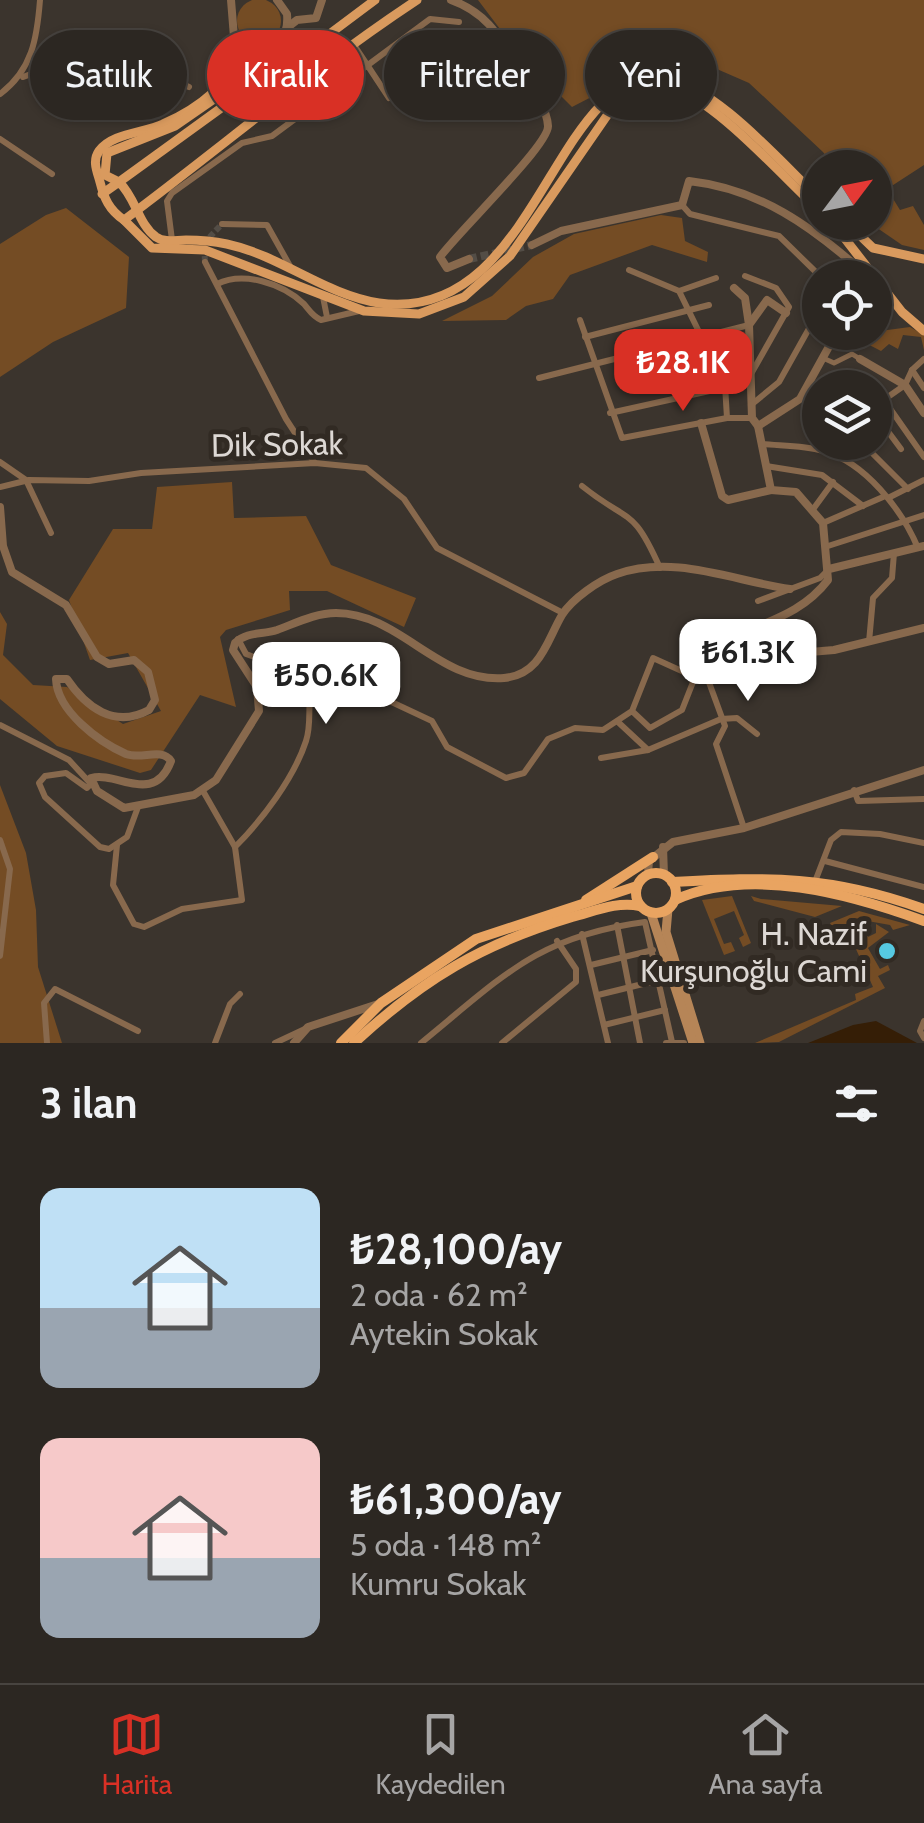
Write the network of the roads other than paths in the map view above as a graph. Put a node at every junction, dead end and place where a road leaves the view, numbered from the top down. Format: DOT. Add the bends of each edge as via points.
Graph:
graph roads {
  1 [pos="40,0"];
  2 [pos="231,0"];
  3 [pos="241,0"];
  4 [pos="322,0"];
  5 [pos="417,0"];
  6 [pos="451,0"];
  7 [pos="280,1"];
  8 [pos="373,1"];
  9 [pos="232,12"];
  10 [pos="287,14"];
  11 [pos="297,20"];
  12 [pos="459,22"];
  13 [pos="287,28"];
  14 [pos="232,30"];
  15 [pos="364,38"];
  16 [pos="364,62"];
  17 [pos="366,65"];
  18 [pos="23,77"];
  19 [pos="189,87"];
  20 [pos="384,90"];
  21 [pos="0,94"];
  22 [pos="207,94"];
  23 [pos="207,104"];
  24 [pos="254,120"];
  25 [pos="0,138"];
  26 [pos="52,174"];
  27 [pos="119,182"];
  28 [pos="802,182"];
  29 [pos="102,194"];
  30 [pos="802,195"];
  31 [pos="682,205"];
  32 [pos="139,209"];
  33 [pos="124,220"];
  34 [pos="222,224"];
  35 [pos="172,240"];
  36 [pos="848,240"];
  37 [pos="865,240"];
  38 [pos="275,241"];
  39 [pos="532,245"];
  40 [pos="263,256"];
  41 [pos="469,259"];
  42 [pos="804,260"];
  43 [pos="846,260"];
  44 [pos="924,260"];
  45 [pos="204,262"];
  46 [pos="292,269"];
  47 [pos="629,270"];
  48 [pos="745,276"];
  49 [pos="716,278"];
  50 [pos="217,284"];
  51 [pos="734,288"];
  52 [pos="680,291"];
  53 [pos="322,297"];
  54 [pos="709,305"];
  55 [pos="362,310"];
  56 [pos="689,313"];
  57 [pos="786,313"];
  58 [pos="327,317"];
  59 [pos="580,320"];
  60 [pos="749,325"];
  61 [pos="924,330"];
  62 [pos="700,334"];
  63 [pos="585,336"];
  64 [pos="802,340"];
  65 [pos="827,350"];
  66 [pos="822,358"];
  67 [pos="860,358"];
  68 [pos="924,359"];
  69 [pos="593,361"];
  70 [pos="817,370"];
  71 [pos="912,370"];
  72 [pos="539,378"];
  73 [pos="750,379"];
  74 [pos="726,385"];
  75 [pos="905,385"];
  76 [pos="924,388"];
  77 [pos="892,394"];
  78 [pos="802,399"];
  79 [pos="751,406"];
  80 [pos="610,412"];
  81 [pos="892,412"];
  82 [pos="924,413"];
  83 [pos="726,418"];
  84 [pos="755,422"];
  85 [pos="701,423"];
  86 [pos="892,438"];
  87 [pos="759,444"];
  88 [pos="802,448"];
  89 [pos="901,450"];
  90 [pos="924,458"];
  91 [pos="840,460"];
  92 [pos="879,460"];
  93 [pos="0,462"];
  94 [pos="315,463"];
  95 [pos="765,466"];
  96 [pos="26,480"];
  97 [pos="924,480"];
  98 [pos="834,482"];
  99 [pos="582,486"];
  100 [pos="0,487"];
  101 [pos="908,488"];
  102 [pos="771,490"];
  103 [pos="886,497"];
  104 [pos="863,506"];
  105 [pos="0,507"];
  106 [pos="814,508"];
  107 [pos="924,515"];
  108 [pos="823,523"];
  109 [pos="907,523"];
  110 [pos="50,533"];
  111 [pos="828,546"];
  112 [pos="921,547"];
  113 [pos="894,552"];
  114 [pos="661,569"];
  115 [pos="829,570"];
  116 [pos="790,589"];
  117 [pos="758,601"];
  118 [pos="563,613"];
  119 [pos="924,628"];
  120 [pos="238,640"];
  121 [pos="869,644"];
  122 [pos="710,652"];
  123 [pos="703,662"];
  124 [pos="695,677"];
  125 [pos="315,679"];
  126 [pos="632,711"];
  127 [pos="721,718"];
  128 [pos="618,722"];
  129 [pos="0,725"];
  130 [pos="757,734"];
  131 [pos="648,750"];
  132 [pos="600,758"];
  133 [pos="924,770"];
  134 [pos="91,784"];
  135 [pos="854,790"];
  136 [pos="203,791"];
  137 [pos="924,798"];
  138 [pos="138,807"];
  139 [pos="744,828"];
  140 [pos="0,840"];
  141 [pos="118,844"];
  142 [pos="924,844"];
  143 [pos="664,846"];
  144 [pos="236,847"];
  145 [pos="653,857"];
  146 [pos="825,861"];
  147 [pos="648,874"];
  148 [pos="668,878"];
  149 [pos="816,879"];
  150 [pos="637,886"];
  151 [pos="924,886"];
  152 [pos="671,904"];
  153 [pos="578,905"];
  154 [pos="640,906"];
  155 [pos="924,909"];
  156 [pos="648,917"];
  157 [pos="924,921"];
  158 [pos="617,926"];
  159 [pos="582,934"];
  160 [pos="558,941"];
  161 [pos="653,950"];
  162 [pos="0,956"];
  163 [pos="622,958"];
  164 [pos="591,964"];
  165 [pos="659,980"];
  166 [pos="628,986"];
  167 [pos="240,994"];
  168 [pos="598,994"];
  169 [pos="381,1003"];
  170 [pos="666,1010"];
  171 [pos="634,1018"];
  172 [pos="924,1021"];
  173 [pos="604,1025"];
  174 [pos="308,1028"];
  175 [pos="138,1031"];
  176 [pos="924,1038"];
  177 [pos="669,1042"];
  178 [pos="46,1043"];
  179 [pos="216,1043"];
  180 [pos="276,1043"];
  181 [pos="294,1043"];
  182 [pos="341,1043"];
  183 [pos="354,1043"];
  184 [pos="420,1043"];
  185 [pos="502,1043"];
  186 [pos="608,1043"];
  187 [pos="640,1043"];
  188 [pos="684,1043"];
  189 [pos="697,1043"];
  1 -- 18 [label="street"];
  2 -- 9 [label="street"];
  3 -- 9 [label="street"];
  4 -- 11 [label="street" via="316,18"];
  5 -- 15 [label="main road"];
  6 -- 41 [label="street" via="486,18 548,124 508,182 440,257 446,268"];
  7 -- 10 [label="street"];
  8 -- 27 [label="main road"];
  9 -- 14 [label="street"];
  10 -- 11 [label="street"];
  10 -- 13 [label="street"];
  11 -- 13 [label="street"];
  12 -- 17 [label="street" via="430,18"];
  16 -- 17 [label="street"];
  17 -- 20 [label="street"];
  17 -- 35 [label="street" via="272,136 242,144 172,193"];
  18 -- 19 [label="street" via="98,59"];
  18 -- 21 [label="street"];
  22 -- 29 [label="main road" via="164,124 100,150"];
  23 -- 27 [label="main road" via="176,126 108,153 106,174"];
  24 -- 32 [label="main road"];
  25 -- 26 [label="street"];
  27 -- 29 [label="main road"];
  27 -- 32 [label="main road"];
  28 -- 46 [label="main road" via="689,85 638,80 600,105 496,259 447,292 417,302 378,302"];
  29 -- 33 [label="main road"];
  30 -- 55 [label="main road" via="705,106 682,92 636,93 596,126 510,256 485,281 419,314"];
  31 -- 39 [label="street" via="560,231"];
  31 -- 42 [label="street" via="690,214 779,236"];
  31 -- 43 [label="street" via="689,181 752,196 799,218"];
  32 -- 33 [label="main road"];
  32 -- 35 [label="main road" via="146,228"];
  33 -- 53 [label="main road" via="152,248 205,250"];
  34 -- 38 [label="street" via="267,225"];
  35 -- 40 [label="main road" via="220,240"];
  36 -- 61 [label="main road" via="902,312"];
  37 -- 44 [label="main road"];
  38 -- 40 [label="street"];
  38 -- 46 [label="street"];
  40 -- 46 [label="main road"];
  45 -- 50 [label="street"];
  47 -- 52 [label="street"];
  48 -- 57 [label="street" via="776,288 786,298"];
  49 -- 52 [label="street"];
  50 -- 58 [label="street" via="250,276 301,302 313,316"];
  50 -- 94 [label="street"];
  51 -- 60 [label="street" via="746,298"];
  52 -- 56 [label="street"];
  53 -- 55 [label="main road"];
  53 -- 58 [label="street"];
  54 -- 56 [label="street"];
  55 -- 58 [label="street"];
  56 -- 62 [label="street"];
  56 -- 63 [label="street"];
  57 -- 60 [label="street" via="767,300"];
  57 -- 73 [label="street"];
  59 -- 63 [label="street"];
  60 -- 62 [label="street"];
  60 -- 73 [label="street"];
  62 -- 69 [label="street"];
  62 -- 74 [label="street"];
  63 -- 69 [label="street"];
  64 -- 79 [label="street" via="779,382"];
  65 -- 66 [label="street"];
  66 -- 67 [label="street"];
  66 -- 70 [label="street"];
  67 -- 75 [label="street"];
  68 -- 71 [label="street"];
  69 -- 72 [label="street"];
  69 -- 80 [label="street"];
  71 -- 75 [label="street"];
  71 -- 76 [label="street"];
  73 -- 74 [label="street"];
  73 -- 79 [label="street"];
  74 -- 80 [label="street"];
  74 -- 83 [label="street"];
  75 -- 77 [label="street"];
  75 -- 82 [label="street"];
  78 -- 84 [label="street"];
  79 -- 84 [label="street"];
  80 -- 85 [label="street" via="622,438"];
  81 -- 90 [label="street"];
  83 -- 84 [label="street"];
  83 -- 85 [label="street"];
  84 -- 87 [label="street"];
  85 -- 102 [label="street" via="722,496"];
  86 -- 89 [label="street"];
  87 -- 88 [label="street"];
  87 -- 95 [label="street"];
  91 -- 103 [label="street"];
  92 -- 101 [label="street"];
  93 -- 96 [label="street"];
  94 -- 96 [label="street, Dik Sokak"];
  94 -- 118 [label="street, Dik Sokak" via="366,468 404,499 437,548"];
  95 -- 98 [label="street" via="810,471"];
  95 -- 102 [label="street"];
  96 -- 100 [label="street, Dik Sokak"];
  96 -- 110 [label="street"];
  97 -- 101 [label="street"];
  98 -- 104 [label="street"];
  98 -- 106 [label="street"];
  99 -- 114 [label="street" via="642,527"];
  101 -- 103 [label="street"];
  102 -- 106 [label="street" via="796,492"];
  103 -- 104 [label="street"];
  103 -- 109 [label="street"];
  104 -- 108 [label="street"];
  105 -- 134 [label="street" via="12,572 66,605 97,657 109,664 142,663 154,687 149,710 126,718 87,705 67,679 56,679 61,701 111,745 128,755 161,753 171,761 148,783 97,776"];
  106 -- 108 [label="street"];
  107 -- 109 [label="street"];
  108 -- 111 [label="street"];
  109 -- 111 [label="street"];
  109 -- 112 [label="street"];
  111 -- 115 [label="street"];
  112 -- 113 [label="street"];
  113 -- 115 [label="street"];
  113 -- 121 [label="street" via="892,578 872,598"];
  114 -- 116 [label="street" via="685,566"];
  114 -- 118 [label="street" via="618,574"];
  115 -- 116 [label="street"];
  115 -- 122 [label="street" via="812,601"];
  116 -- 117 [label="street"];
  118 -- 120 [label="street" via="545,656 508,678 452,668 356,614 314,617"];
  119 -- 121 [label="street"];
  120 -- 125 [label="street" via="246,654"];
  120 -- 136 [label="street" via="233,650 257,688 259,711"];
  121 -- 122 [label="street" via="726,658"];
  122 -- 123 [label="street"];
  123 -- 124 [label="street"];
  123 -- 127 [label="street"];
  124 -- 126 [label="street" via="682,710 650,728"];
  124 -- 126 [label="street" via="654,658"];
  125 -- 128 [label="street" via="350,683 432,721 447,747 515,778 563,730 604,730"];
  125 -- 144 [label="street" via="307,697 306,742"];
  126 -- 128 [label="street"];
  127 -- 130 [label="street" via="737,718"];
  127 -- 131 [label="street"];
  127 -- 139 [label="street" via="716,740"];
  128 -- 131 [label="street"];
  129 -- 134 [label="street" via="68,760"];
  131 -- 132 [label="street"];
  133 -- 135 [label="street"];
  134 -- 138 [label="street" via="109,802"];
  134 -- 141 [label="street" via="87,788 56,772 39,783 45,797 100,848"];
  135 -- 137 [label="street" via="858,802"];
  135 -- 139 [label="street"];
  136 -- 138 [label="street"];
  136 -- 144 [label="street"];
  138 -- 141 [label="street" via="132,829"];
  139 -- 143 [label="street"];
  140 -- 162 [label="street" via="10,869"];
  141 -- 144 [label="street" via="113,885 134,924 144,927 182,909 242,900"];
  142 -- 146 [label="street" via="841,832"];
  143 -- 145 [label="street"];
  143 -- 148 [label="street"];
  145 -- 147 [label="street"];
  145 -- 153 [label="highway"];
  146 -- 149 [label="street"];
  146 -- 151 [label="street"];
  147 -- 148 [label="highway"];
  147 -- 150 [label="highway"];
  148 -- 149 [label="highway"];
  148 -- 152 [label="highway"];
  149 -- 155 [label="highway"];
  150 -- 153 [label="highway"];
  150 -- 154 [label="highway"];
  152 -- 156 [label="highway"];
  152 -- 157 [label="highway" via="705,890 787,888 846,897"];
  152 -- 189 [label="main road" via="666,932"];
  153 -- 169 [label="highway" via="476,939"];
  154 -- 156 [label="highway"];
  154 -- 183 [label="highway" via="616,905 479,950 438,974"];
  156 -- 158 [label="street"];
  156 -- 161 [label="street"];
  156 -- 189 [label="main road"];
  158 -- 159 [label="street"];
  158 -- 163 [label="street"];
  159 -- 160 [label="street"];
  159 -- 164 [label="street"];
  160 -- 184 [label="street" via="518,964"];
  160 -- 185 [label="street" via="576,968 576,982"];
  161 -- 163 [label="street"];
  161 -- 165 [label="street"];
  163 -- 164 [label="street"];
  163 -- 166 [label="street"];
  164 -- 168 [label="street"];
  165 -- 166 [label="street"];
  165 -- 170 [label="street"];
  166 -- 168 [label="street"];
  166 -- 171 [label="street"];
  167 -- 179 [label="street"];
  168 -- 173 [label="street"];
  169 -- 174 [label="street"];
  169 -- 182 [label="highway"];
  170 -- 171 [label="street"];
  170 -- 177 [label="street"];
  171 -- 173 [label="street"];
  171 -- 187 [label="street"];
  172 -- 176 [label="street"];
  173 -- 186 [label="street"];
  174 -- 180 [label="street"];
  174 -- 181 [label="street"];
  175 -- 178 [label="street" via="55,989 44,1003"];
  177 -- 188 [label="street"];
}
